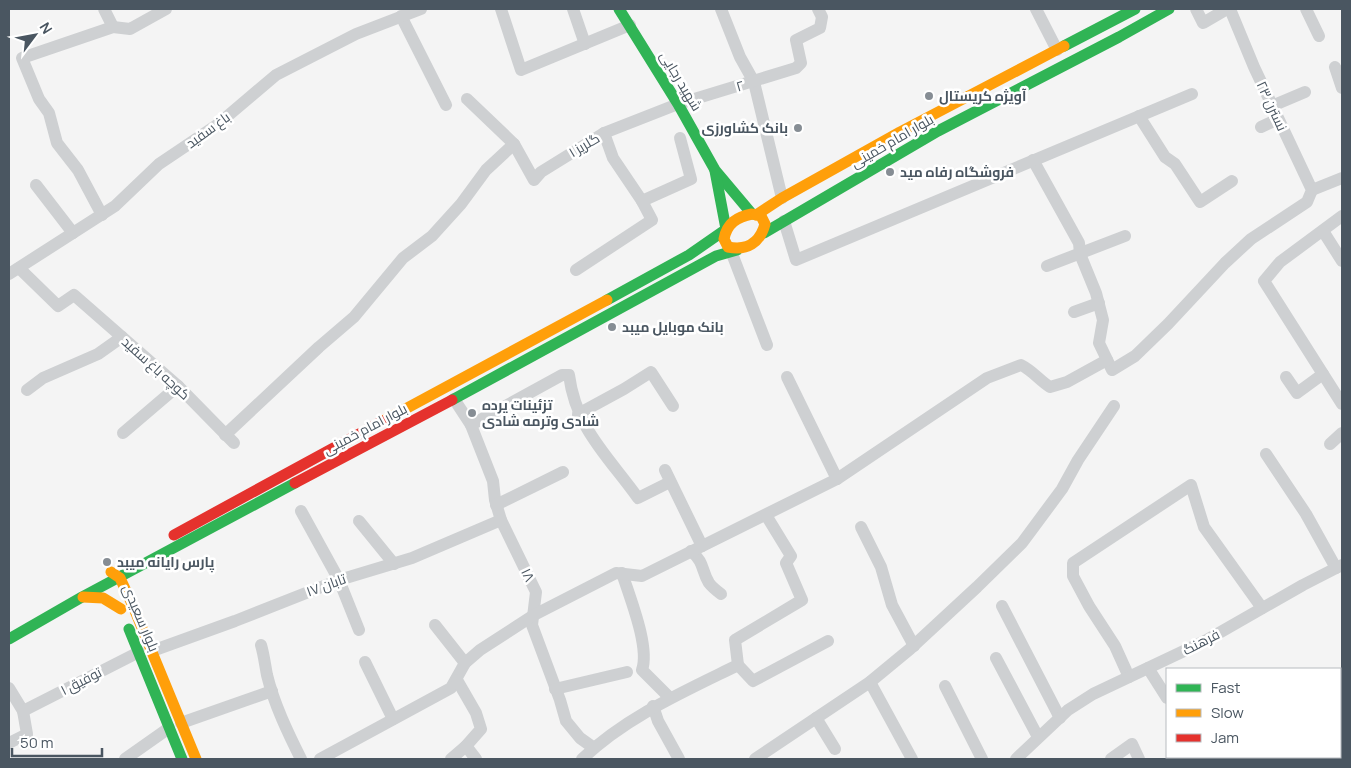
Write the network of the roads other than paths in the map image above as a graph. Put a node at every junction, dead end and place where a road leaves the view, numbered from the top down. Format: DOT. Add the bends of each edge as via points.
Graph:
graph roads {
  1 [pos="104,9"];
  2 [pos="166,9"];
  3 [pos="421,9"];
  4 [pos="500,9"];
  5 [pos="573,9"];
  6 [pos="619,9"];
  7 [pos="721,9"];
  8 [pos="818,9"];
  9 [pos="1036,9"];
  10 [pos="1135,9"];
  11 [pos="1169,9"];
  12 [pos="1196,9"];
  13 [pos="1228,9"];
  14 [pos="1306,9"];
  15 [pos="401,16"];
  16 [pos="630,25"];
  17 [pos="113,27"];
  18 [pos="1319,36"];
  19 [pos="585,44"];
  20 [pos="1057,50"];
  21 [pos="1334,67"];
  22 [pos="754,82"];
  23 [pos="1342,88"];
  24 [pos="1305,92"];
  25 [pos="1192,94"];
  26 [pos="468,99"];
  27 [pos="678,104"];
  28 [pos="446,106"];
  29 [pos="1272,106"];
  30 [pos="1139,116"];
  31 [pos="1278,119"];
  32 [pos="1261,127"];
  33 [pos="604,133"];
  34 [pos="680,138"];
  35 [pos="514,144"];
  36 [pos="1033,160"];
  37 [pos="715,170"];
  38 [pos="1342,178"];
  39 [pos="1232,181"];
  40 [pos="36,185"];
  41 [pos="1309,196"];
  42 [pos="782,198"];
  43 [pos="642,201"];
  44 [pos="754,214"];
  45 [pos="102,215"];
  46 [pos="1342,216"];
  47 [pos="784,221"];
  48 [pos="726,229"];
  49 [pos="1324,231"];
  50 [pos="73,233"];
  51 [pos="764,233"];
  52 [pos="1125,236"];
  53 [pos="734,250"];
  54 [pos="1080,254"];
  55 [pos="1342,261"];
  56 [pos="1047,266"];
  57 [pos="576,270"];
  58 [pos="14,271"];
  59 [pos="1099,303"];
  60 [pos="1074,312"];
  61 [pos="122,337"];
  62 [pos="768,346"];
  63 [pos="1107,360"];
  64 [pos="1323,374"];
  65 [pos="787,377"];
  66 [pos="1286,377"];
  67 [pos="178,386"];
  68 [pos="27,390"];
  69 [pos="454,399"];
  70 [pos="1342,404"];
  71 [pos="673,406"];
  72 [pos="1114,406"];
  73 [pos="578,414"];
  74 [pos="471,424"];
  75 [pos="123,433"];
  76 [pos="1342,433"];
  77 [pos="1330,444"];
  78 [pos="1266,454"];
  79 [pos="563,472"];
  80 [pos="837,479"];
  81 [pos="496,505"];
  82 [pos="301,511"];
  83 [pos="766,515"];
  84 [pos="501,520"];
  85 [pos="359,521"];
  86 [pos="861,527"];
  87 [pos="696,548"];
  88 [pos="147,563"];
  89 [pos="394,564"];
  90 [pos="1339,566"];
  91 [pos="109,570"];
  92 [pos="622,573"];
  93 [pos="115,580"];
  94 [pos="339,580"];
  95 [pos="721,594"];
  96 [pos="82,598"];
  97 [pos="133,606"];
  98 [pos="1002,606"];
  99 [pos="1262,608"];
  100 [pos="121,609"];
  101 [pos="534,615"];
  102 [pos="435,625"];
  103 [pos="9,627"];
  104 [pos="359,630"];
  105 [pos="9,639"];
  106 [pos="828,641"];
  107 [pos="261,645"];
  108 [pos="914,646"];
  109 [pos="146,652"];
  110 [pos="996,658"];
  111 [pos="365,662"];
  112 [pos="466,663"];
  113 [pos="738,665"];
  114 [pos="1148,668"];
  115 [pos="627,672"];
  116 [pos="1129,677"];
  117 [pos="456,680"];
  118 [pos="870,682"];
  119 [pos="945,686"];
  120 [pos="9,688"];
  121 [pos="555,689"];
  122 [pos="272,691"];
  123 [pos="1166,696"];
  124 [pos="670,698"];
  125 [pos="654,706"];
  126 [pos="23,711"];
  127 [pos="816,718"];
  128 [pos="1060,718"];
  129 [pos="393,719"];
  130 [pos="175,726"];
  131 [pos="1038,737"];
  132 [pos="9,743"];
  133 [pos="466,746"];
  134 [pos="594,748"];
  135 [pos="835,749"];
  136 [pos="124,759"];
  137 [pos="182,759"];
  138 [pos="196,759"];
  139 [pos="301,759"];
  140 [pos="320,759"];
  141 [pos="451,759"];
  142 [pos="476,759"];
  143 [pos="582,759"];
  144 [pos="679,759"];
  145 [pos="755,759"];
  146 [pos="912,759"];
  147 [pos="982,759"];
  148 [pos="1016,759"];
  149 [pos="1112,759"];
  150 [pos="1139,759"];
  1 -- 17 [label="street"];
  2 -- 17 [label="street" via="130,29"];
  3 -- 15 [label="street, باغ سفید"];
  4 -- 19 [label="street" via="521,70"];
  5 -- 19 [label="street"];
  6 -- 16 [label="main road, شهید رجایی"];
  7 -- 22 [label="street" via="736,49"];
  8 -- 22 [label="street, ۲" via="822,17 820,28 796,40 800,63 796,68"];
  9 -- 20 [label="street"];
  10 -- 20 [label="main road, بلوار امام خمینی"];
  11 -- 47 [label="main road, بلوار امام خمینی" via="938,131"];
  12 -- 13 [label="street" via="1203,24"];
  13 -- 29 [label="street, نسترن ۲۳"];
  14 -- 18 [label="street"];
  15 -- 28 [label="street"];
  15 -- 45 [label="street, باغ سفید" via="356,34 276,75 217,125 159,164"];
  16 -- 19 [label="street"];
  16 -- 27 [label="main road, شهید رجایی"];
  17 -- 45 [label="street" via="22,58 39,99 49,113 57,143 78,170"];
  20 -- 42 [label="main road, بلوار امام خمینی"];
  21 -- 23 [label="street"];
  22 -- 27 [label="street, ۲"];
  22 -- 42 [label="street"];
  24 -- 29 [label="street"];
  25 -- 30 [label="street"];
  26 -- 35 [label="street"];
  27 -- 33 [label="street, گلریز ۱"];
  27 -- 37 [label="main road, شهید رجایی"];
  29 -- 31 [label="street, نسترن ۲۳"];
  30 -- 36 [label="street"];
  30 -- 39 [label="street" via="1165,157 1175,164 1200,202"];
  31 -- 32 [label="street"];
  31 -- 41 [label="street, نسترن ۲۳"];
  33 -- 35 [label="street, گلریز ۱" via="541,172 534,180"];
  33 -- 43 [label="street" via="613,158"];
  34 -- 43 [label="street" via="691,179"];
  35 -- 67 [label="street, کوچه باغ سفید" via="486,170 432,236 403,258 354,318 283,382 230,439"];
  36 -- 47 [label="street" via="796,260"];
  36 -- 54 [label="street" via="1079,244"];
  37 -- 44 [label="main road"];
  37 -- 48 [label="main road"];
  38 -- 41 [label="street"];
  40 -- 50 [label="street"];
  41 -- 63 [label="street" via="1251,239 1135,356 1112,370"];
  42 -- 44 [label="main road, بلوار امام خمینی"];
  43 -- 57 [label="street" via="652,220"];
  44 -- 48 [label="main road" via="741,215"];
  44 -- 51 [label="main road" via="761,216 765,224"];
  45 -- 50 [label="street, باغ سفید"];
  46 -- 49 [label="street"];
  47 -- 51 [label="main road, بلوار امام خمینی"];
  48 -- 53 [label="main road" via="724,239"];
  48 -- 91 [label="main road, بلوار امام خمینی" via="689,255"];
  49 -- 55 [label="street"];
  49 -- 64 [label="street" via="1280,262 1264,281"];
  50 -- 58 [label="street, باغ سفید"];
  51 -- 53 [label="main road" via="748,248"];
  52 -- 54 [label="street"];
  53 -- 62 [label="street"];
  53 -- 69 [label="main road, بلوار امام خمینی" via="708,260"];
  54 -- 56 [label="street"];
  54 -- 59 [label="street"];
  58 -- 61 [label="street, کوچه باغ سفید" via="58,306 74,295"];
  59 -- 60 [label="street"];
  59 -- 63 [label="street" via="1104,320 1099,343"];
  61 -- 67 [label="street, کوچه باغ سفید"];
  61 -- 68 [label="street" via="98,354 43,378"];
  63 -- 80 [label="street" via="1067,382 1050,387 1021,365 987,378"];
  64 -- 66 [label="street" via="1297,393"];
  64 -- 70 [label="street"];
  65 -- 80 [label="street"];
  67 -- 75 [label="street"];
  69 -- 74 [label="street, ۱۸"];
  69 -- 88 [label="main road, بلوار امام خمینی"];
  71 -- 73 [label="street" via="651,372"];
  72 -- 108 [label="street" via="1062,489 1022,543"];
  73 -- 74 [label="street" via="569,375 562,374"];
  73 -- 87 [label="street" via="638,498 668,476"];
  74 -- 81 [label="street, ۱۸" via="493,481"];
  76 -- 77 [label="street"];
  78 -- 90 [label="street"];
  79 -- 81 [label="street"];
  80 -- 83 [label="street"];
  81 -- 84 [label="street, ۱۸"];
  82 -- 94 [label="street"];
  83 -- 87 [label="street"];
  83 -- 113 [label="street" via="791,556 786,563 802,600 736,640"];
  84 -- 89 [label="street, تابان ۱۷"];
  84 -- 101 [label="street, ۱۸" via="536,592"];
  85 -- 89 [label="street"];
  86 -- 108 [label="street" via="881,567 892,605"];
  87 -- 92 [label="street" via="642,576"];
  87 -- 95 [label="street" via="710,585"];
  88 -- 93 [label="main road, بلوار امام خمینی"];
  88 -- 97 [label="main road" via="138,575"];
  89 -- 94 [label="street, تابان ۱۷"];
  90 -- 99 [label="street, فرهنگ"];
  91 -- 93 [label="main road, بلوار سعیدی"];
  91 -- 103 [label="main road, بلوار امام خمینی"];
  92 -- 101 [label="street" via="616,573"];
  92 -- 124 [label="street" via="644,646 642,670"];
  93 -- 96 [label="main road, بلوار امام خمینی"];
  93 -- 97 [label="main road, بلوار سعیدی"];
  93 -- 100 [label="main road, بلوار سعیدی"];
  94 -- 104 [label="street"];
  94 -- 109 [label="street, تابان ۱۷"];
  96 -- 100 [label="main road" via="110,600"];
  96 -- 105 [label="main road, بلوار امام خمینی"];
  97 -- 109 [label="main road, بلوار سعیدی"];
  98 -- 128 [label="street"];
  99 -- 114 [label="street, فرهنگ" via="1205,641"];
  99 -- 116 [label="street" via="1204,527 1191,485 1073,563 1073,576 1115,646"];
  100 -- 109 [label="main road, بلوار سعیدی"];
  101 -- 112 [label="street" via="480,650"];
  101 -- 121 [label="street, ۱۸" via="532,625"];
  102 -- 112 [label="street"];
  106 -- 113 [label="street" via="753,681"];
  107 -- 122 [label="street"];
  108 -- 118 [label="street"];
  109 -- 126 [label="street, توفیق ۱"];
  109 -- 130 [label="main road, بلوار سعیدی"];
  110 -- 131 [label="street"];
  111 -- 129 [label="street"];
  112 -- 117 [label="street"];
  113 -- 124 [label="street"];
  114 -- 116 [label="street, فرهنگ"];
  114 -- 123 [label="street"];
  115 -- 121 [label="street"];
  116 -- 128 [label="street, فرهنگ" via="1093,694"];
  117 -- 129 [label="street" via="452,688"];
  117 -- 133 [label="street" via="476,713 481,729"];
  118 -- 127 [label="street"];
  118 -- 146 [label="street"];
  119 -- 147 [label="street"];
  120 -- 126 [label="street"];
  121 -- 134 [label="street, ۱۸" via="566,721 580,738"];
  122 -- 130 [label="street"];
  122 -- 139 [label="street"];
  124 -- 125 [label="street"];
  125 -- 134 [label="street"];
  125 -- 144 [label="street" via="658,721"];
  126 -- 132 [label="street" via="27,734"];
  127 -- 135 [label="street"];
  127 -- 145 [label="street"];
  128 -- 131 [label="street, فرهنگ"];
  129 -- 140 [label="street"];
  130 -- 136 [label="street"];
  130 -- 137 [label="main road, بلوار سعیدی"];
  130 -- 138 [label="main road, بلوار سعیدی"];
  131 -- 148 [label="street, فرهنگ"];
  133 -- 141 [label="street"];
  133 -- 142 [label="street"];
  134 -- 143 [label="street"];
  149 -- 150 [label="street" via="1132,744"];
}
